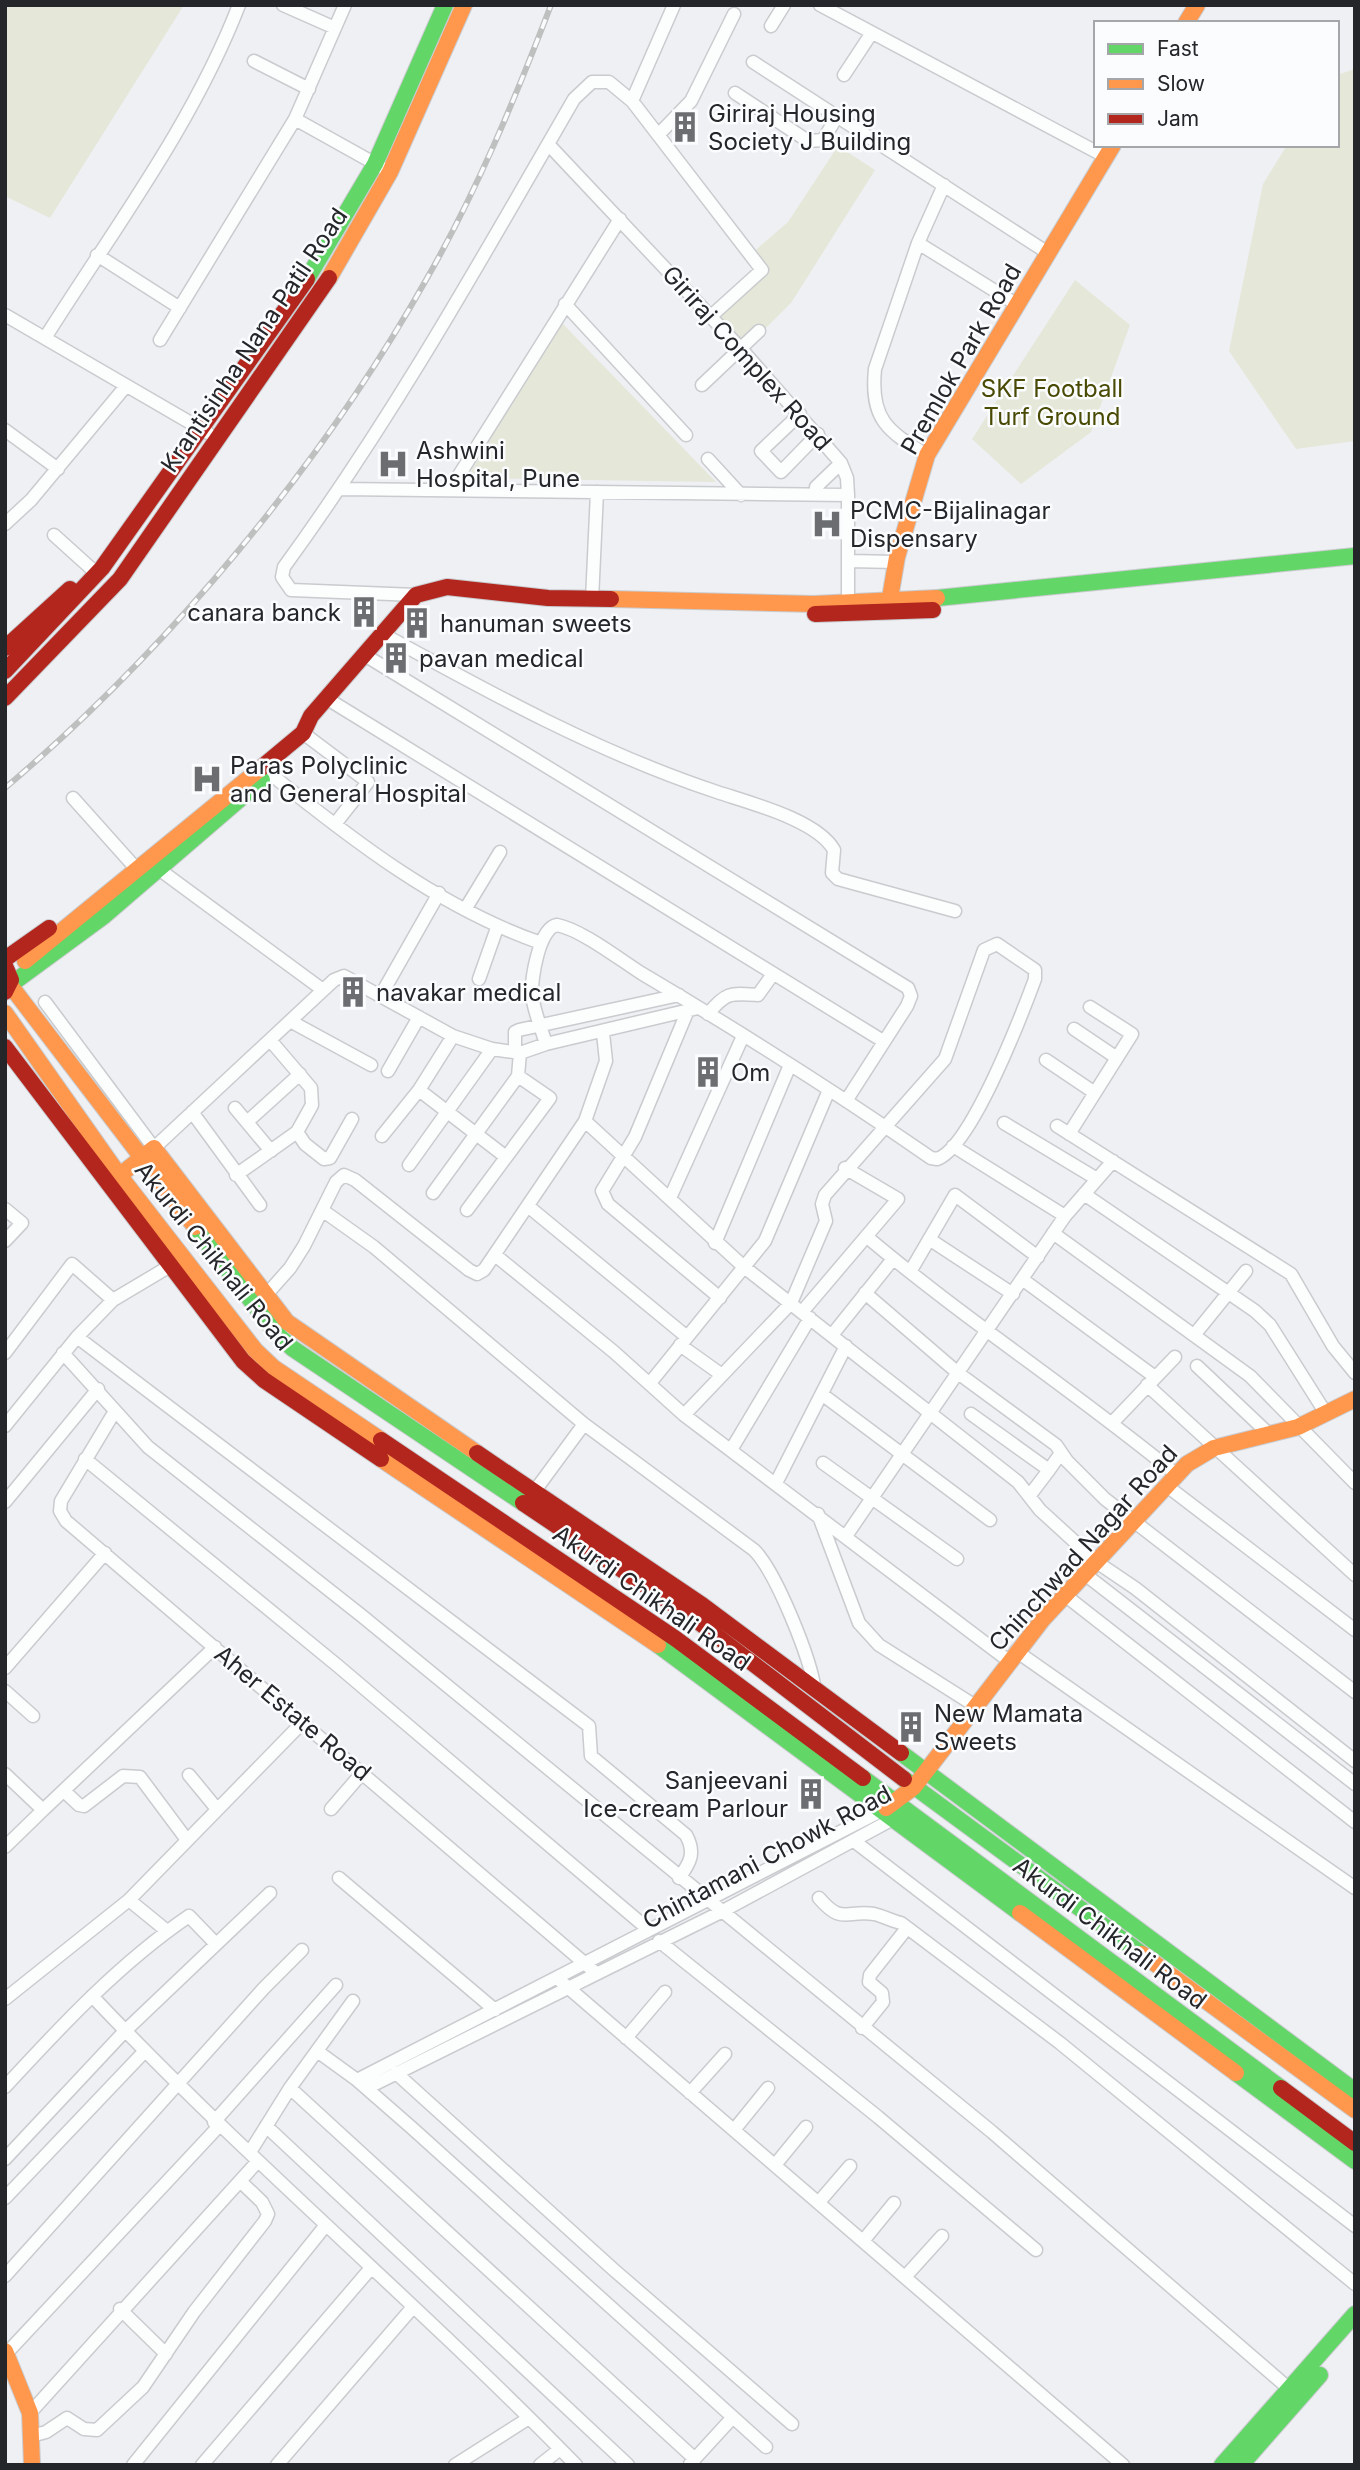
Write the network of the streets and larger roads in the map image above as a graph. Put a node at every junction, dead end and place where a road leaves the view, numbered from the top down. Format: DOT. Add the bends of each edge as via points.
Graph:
graph roads {
  1 [pos="239,5"];
  2 [pos="283,5"];
  3 [pos="345,5"];
  4 [pos="445,5"];
  5 [pos="464,5"];
  6 [pos="674,5"];
  7 [pos="784,5"];
  8 [pos="820,5"];
  9 [pos="1197,5"];
  10 [pos="734,14"];
  11 [pos="1187,21"];
  12 [pos="771,26"];
  13 [pos="335,28"];
  14 [pos="871,34"];
  15 [pos="254,61"];
  16 [pos="753,62"];
  17 [pos="844,75"];
  18 [pos="309,89"];
  19 [pos="735,93"];
  20 [pos="632,101"];
  21 [pos="838,115"];
  22 [pos="295,119"];
  23 [pos="659,134"];
  24 [pos="548,144"];
  25 [pos="1094,144"];
  26 [pos="1109,151"];
  27 [pos="375,164"];
  28 [pos="390,173"];
  29 [pos="944,185"];
  30 [pos="620,219"];
  31 [pos="918,243"];
  32 [pos="1048,253"];
  33 [pos="97,255"];
  34 [pos="565,304"];
  35 [pos="1016,304"];
  36 [pos="180,308"];
  37 [pos="5,315"];
  38 [pos="710,317"];
  39 [pos="759,331"];
  40 [pos="45,338"];
  41 [pos="160,340"];
  42 [pos="741,349"];
  43 [pos="126,386"];
  44 [pos="702,386"];
  45 [pos="800,414"];
  46 [pos="201,428"];
  47 [pos="5,430"];
  48 [pos="818,434"];
  49 [pos="685,435"];
  50 [pos="216,438"];
  51 [pos="927,455"];
  52 [pos="708,460"];
  53 [pos="841,463"];
  54 [pos="58,469"];
  55 [pos="816,487"];
  56 [pos="452,488"];
  57 [pos="341,489"];
  58 [pos="597,492"];
  59 [pos="740,495"];
  60 [pos="848,495"];
  61 [pos="5,524"];
  62 [pos="54,535"];
  63 [pos="1355,556"];
  64 [pos="849,561"];
  65 [pos="896,562"];
  66 [pos="1355,567"];
  67 [pos="98,570"];
  68 [pos="84,590"];
  69 [pos="423,594"];
  70 [pos="592,600"];
  71 [pos="101,602"];
  72 [pos="891,605"];
  73 [pos="848,607"];
  74 [pos="381,633"];
  75 [pos="5,648"];
  76 [pos="363,654"];
  77 [pos="5,671"];
  78 [pos="5,698"];
  79 [pos="326,698"];
  80 [pos="303,733"];
  81 [pos="284,748"];
  82 [pos="268,772"];
  83 [pos="73,798"];
  84 [pos="335,824"];
  85 [pos="500,852"];
  86 [pos="132,864"];
  87 [pos="160,870"];
  88 [pos="439,893"];
  89 [pos="466,908"];
  90 [pos="955,911"];
  91 [pos="497,928"];
  92 [pos="541,943"];
  93 [pos="5,959"];
  94 [pos="25,961"];
  95 [pos="5,966"];
  96 [pos="773,974"];
  97 [pos="479,979"];
  98 [pos="8,989"];
  99 [pos="323,990"];
  100 [pos="381,995"];
  101 [pos="679,995"];
  102 [pos="46,1002"];
  103 [pos="1090,1007"];
  104 [pos="698,1011"];
  105 [pos="5,1013"];
  106 [pos="419,1017"];
  107 [pos="290,1020"];
  108 [pos="541,1026"];
  109 [pos="1074,1029"];
  110 [pos="603,1032"];
  111 [pos="453,1036"];
  112 [pos="743,1036"];
  113 [pos="270,1040"];
  114 [pos="883,1041"];
  115 [pos="546,1044"];
  116 [pos="5,1047"];
  117 [pos="492,1049"];
  118 [pos="517,1053"];
  119 [pos="1117,1058"];
  120 [pos="1046,1060"];
  121 [pos="371,1065"];
  122 [pos="790,1065"];
  123 [pos="388,1071"];
  124 [pos="300,1074"];
  125 [pos="518,1076"];
  126 [pos="419,1090"];
  127 [pos="829,1090"];
  128 [pos="1095,1093"];
  129 [pos="846,1101"];
  130 [pos="236,1108"];
  131 [pos="192,1112"];
  132 [pos="449,1112"];
  133 [pos="352,1119"];
  134 [pos="585,1121"];
  135 [pos="247,1122"];
  136 [pos="1004,1123"];
  137 [pos="885,1126"];
  138 [pos="1057,1126"];
  139 [pos="298,1132"];
  140 [pos="475,1133"];
  141 [pos="1069,1134"];
  142 [pos="382,1136"];
  143 [pos="953,1146"];
  144 [pos="154,1149"];
  145 [pos="271,1151"];
  146 [pos="625,1156"];
  147 [pos="506,1157"];
  148 [pos="140,1158"];
  149 [pos="1113,1161"];
  150 [pos="409,1165"];
  151 [pos="845,1168"];
  152 [pos="236,1175"];
  153 [pos="1097,1179"];
  154 [pos="113,1180"];
  155 [pos="433,1193"];
  156 [pos="1084,1194"];
  157 [pos="670,1198"];
  158 [pos="260,1205"];
  159 [pos="529,1208"];
  160 [pos="5,1209"];
  161 [pos="322,1210"];
  162 [pos="467,1210"];
  163 [pos="1065,1216"];
  164 [pos="1053,1233"];
  165 [pos="867,1237"];
  166 [pos="929,1239"];
  167 [pos="5,1241"];
  168 [pos="715,1243"];
  169 [pos="495,1255"];
  170 [pos="1038,1256"];
  171 [pos="893,1259"];
  172 [pos="170,1266"];
  173 [pos="744,1267"];
  174 [pos="1247,1271"];
  175 [pos="909,1272"];
  176 [pos="1022,1279"];
  177 [pos="1229,1292"];
  178 [pos="865,1293"];
  179 [pos="1013,1294"];
  180 [pos="266,1295"];
  181 [pos="720,1298"];
  182 [pos="113,1300"];
  183 [pos="791,1303"];
  184 [pos="806,1315"];
  185 [pos="987,1334"];
  186 [pos="1195,1334"];
  187 [pos="832,1335"];
  188 [pos="76,1337"];
  189 [pos="683,1341"];
  190 [pos="846,1346"];
  191 [pos="5,1353"];
  192 [pos="63,1353"];
  193 [pos="1175,1357"];
  194 [pos="1197,1366"];
  195 [pos="958,1373"];
  196 [pos="1355,1373"];
  197 [pos="722,1375"];
  198 [pos="1151,1381"];
  199 [pos="650,1383"];
  200 [pos="98,1390"];
  201 [pos="823,1395"];
  202 [pos="1355,1399"];
  203 [pos="115,1411"];
  204 [pos="1325,1412"];
  205 [pos="931,1413"];
  206 [pos="971,1413"];
  207 [pos="684,1415"];
  208 [pos="584,1423"];
  209 [pos="1112,1423"];
  210 [pos="5,1426"];
  211 [pos="1298,1427"];
  212 [pos="1270,1435"];
  213 [pos="1214,1448"];
  214 [pos="731,1450"];
  215 [pos="1061,1453"];
  216 [pos="901,1455"];
  217 [pos="85,1460"];
  218 [pos="823,1463"];
  219 [pos="1049,1470"];
  220 [pos="1172,1480"];
  221 [pos="776,1483"];
  222 [pos="1355,1483"];
  223 [pos="534,1492"];
  224 [pos="1030,1495"];
  225 [pos="870,1498"];
  226 [pos="5,1502"];
  227 [pos="818,1514"];
  228 [pos="990,1520"];
  229 [pos="1136,1520"];
  230 [pos="846,1536"];
  231 [pos="105,1553"];
  232 [pos="957,1559"];
  233 [pos="1092,1569"];
  234 [pos="1355,1575"];
  235 [pos="1066,1596"];
  236 [pos="1355,1630"];
  237 [pos="215,1647"];
  238 [pos="1012,1656"];
  239 [pos="5,1668"];
  240 [pos="5,1691"];
  241 [pos="815,1691"];
  242 [pos="1355,1692"];
  243 [pos="977,1707"];
  244 [pos="33,1716"];
  245 [pos="302,1723"];
  246 [pos="1355,1761"];
  247 [pos="927,1772"];
  248 [pos="362,1773"];
  249 [pos="5,1774"];
  250 [pos="189,1775"];
  251 [pos="1355,1784"];
  252 [pos="919,1790"];
  253 [pos="64,1791"];
  254 [pos="217,1809"];
  255 [pos="331,1809"];
  256 [pos="43,1810"];
  257 [pos="894,1811"];
  258 [pos="1355,1822"];
  259 [pos="187,1840"];
  260 [pos="854,1841"];
  261 [pos="5,1847"];
  262 [pos="339,1878"];
  263 [pos="679,1878"];
  264 [pos="1355,1888"];
  265 [pos="270,1893"];
  266 [pos="819,1898"];
  267 [pos="129,1900"];
  268 [pos="707,1902"];
  269 [pos="721,1912"];
  270 [pos="907,1928"];
  271 [pos="649,1930"];
  272 [pos="167,1931"];
  273 [pos="659,1941"];
  274 [pos="216,1944"];
  275 [pos="302,1951"];
  276 [pos="586,1963"];
  277 [pos="596,1973"];
  278 [pos="557,1978"];
  279 [pos="336,1985"];
  280 [pos="568,1988"];
  281 [pos="665,1992"];
  282 [pos="92,1996"];
  283 [pos="5,1998"];
  284 [pos="353,2001"];
  285 [pos="495,2010"];
  286 [pos="862,2028"];
  287 [pos="124,2032"];
  288 [pos="626,2038"];
  289 [pos="317,2051"];
  290 [pos="144,2052"];
  291 [pos="724,2054"];
  292 [pos="396,2073"];
  293 [pos="362,2084"];
  294 [pos="178,2086"];
  295 [pos="5,2087"];
  296 [pos="290,2088"];
  297 [pos="768,2088"];
  298 [pos="1355,2091"];
  299 [pos="690,2093"];
  300 [pos="1355,2110"];
  301 [pos="216,2124"];
  302 [pos="266,2126"];
  303 [pos="806,2127"];
  304 [pos="733,2130"];
  305 [pos="1355,2143"];
  306 [pos="254,2157"];
  307 [pos="5,2159"];
  308 [pos="1355,2161"];
  309 [pos="775,2165"];
  310 [pos="850,2166"];
  311 [pos="240,2181"];
  312 [pos="5,2198"];
  313 [pos="819,2202"];
  314 [pos="894,2203"];
  315 [pos="326,2225"];
  316 [pos="1355,2226"];
  317 [pos="942,2236"];
  318 [pos="863,2241"];
  319 [pos="1036,2250"];
  320 [pos="371,2268"];
  321 [pos="5,2276"];
  322 [pos="905,2277"];
  323 [pos="1355,2284"];
  324 [pos="413,2307"];
  325 [pos="121,2309"];
  326 [pos="1355,2314"];
  327 [pos="1355,2334"];
  328 [pos="6,2353"];
  329 [pos="166,2354"];
  330 [pos="1295,2394"];
  331 [pos="30,2413"];
  332 [pos="733,2417"];
  333 [pos="529,2418"];
  334 [pos="792,2424"];
  335 [pos="32,2436"];
  336 [pos="766,2447"];
  337 [pos="560,2449"];
  338 [pos="693,2462"];
  339 [pos="32,2465"];
  340 [pos="133,2465"];
  341 [pos="202,2465"];
  342 [pos="277,2465"];
  343 [pos="455,2465"];
  344 [pos="540,2465"];
  345 [pos="576,2465"];
  346 [pos="628,2465"];
  347 [pos="1123,2465"];
  348 [pos="1222,2465"];
  349 [pos="1241,2465"];
  1 -- 33 [label="street" via="225,43 195,98"];
  2 -- 13 [label="street"];
  3 -- 13 [label="street"];
  4 -- 27 [label="street, Krantisinha Nana Patil Road"];
  5 -- 28 [label="street, Krantisinha Nana Patil Road"];
  6 -- 20 [label="street"];
  7 -- 12 [label="street"];
  8 -- 14 [label="street"];
  9 -- 11 [label="street"];
  10 -- 23 [label="street" via="691,101"];
  13 -- 18 [label="street"];
  14 -- 17 [label="street"];
  14 -- 25 [label="street"];
  15 -- 18 [label="street"];
  16 -- 21 [label="street"];
  18 -- 22 [label="street"];
  19 -- 21 [label="street" via="808,141 823,140"];
  20 -- 23 [label="street"];
  20 -- 24 [label="street" via="610,82 592,82 575,99"];
  21 -- 29 [label="street"];
  22 -- 27 [label="street"];
  22 -- 36 [label="street"];
  23 -- 38 [label="street" via="762,270"];
  24 -- 30 [label="street, Giriraj Complex Road"];
  24 -- 57 [label="street" via="444,327"];
  26 -- 32 [label="street, Premlok Park Road"];
  27 -- 28 [label="street"];
  27 -- 46 [label="street, Krantisinha Nana Patil Road" via="322,258"];
  28 -- 50 [label="street, Krantisinha Nana Patil Road" via="337,266"];
  29 -- 31 [label="street"];
  29 -- 32 [label="street"];
  30 -- 34 [label="street"];
  30 -- 38 [label="street, Giriraj Complex Road"];
  31 -- 35 [label="street"];
  31 -- 51 [label="street" via="873,387 878,414 887,427"];
  32 -- 35 [label="street, Premlok Park Road"];
  33 -- 36 [label="street"];
  33 -- 40 [label="street"];
  34 -- 49 [label="street"];
  34 -- 56 [label="street"];
  35 -- 51 [label="street, Premlok Park Road"];
  36 -- 41 [label="street"];
  37 -- 40 [label="street"];
  38 -- 42 [label="street, Giriraj Complex Road"];
  39 -- 42 [label="street"];
  40 -- 43 [label="street"];
  42 -- 44 [label="street"];
  42 -- 45 [label="street, Giriraj Complex Road"];
  43 -- 46 [label="street"];
  43 -- 54 [label="street"];
  45 -- 48 [label="street, Giriraj Complex Road"];
  45 -- 48 [label="street" via="761,451 781,472"];
  46 -- 50 [label="street"];
  46 -- 67 [label="street, Krantisinha Nana Patil Road"];
  47 -- 54 [label="street"];
  48 -- 53 [label="street, Giriraj Complex Road"];
  50 -- 71 [label="street, Krantisinha Nana Patil Road"];
  51 -- 65 [label="street, Premlok Park Road"];
  52 -- 59 [label="street"];
  53 -- 55 [label="street"];
  53 -- 60 [label="street, Giriraj Complex Road"];
  54 -- 61 [label="street"];
  56 -- 57 [label="street"];
  56 -- 58 [label="street"];
  57 -- 69 [label="street" via="284,567 285,585 291,590"];
  58 -- 59 [label="street"];
  58 -- 70 [label="street"];
  59 -- 60 [label="street"];
  60 -- 64 [label="street, Giriraj Complex Road"];
  62 -- 67 [label="street"];
  63 -- 72 [label="street"];
  64 -- 65 [label="street"];
  64 -- 73 [label="street, Giriraj Complex Road"];
  65 -- 72 [label="street, Premlok Park Road"];
  66 -- 72 [label="street" via="990,606"];
  67 -- 68 [label="street"];
  67 -- 75 [label="street"];
  68 -- 71 [label="street"];
  68 -- 77 [label="street"];
  69 -- 70 [label="street" via="447,587"];
  69 -- 73 [label="street" via="547,609"];
  69 -- 74 [label="street"];
  70 -- 73 [label="street"];
  71 -- 78 [label="street, Krantisinha Nana Patil Road"];
  72 -- 73 [label="street"];
  74 -- 76 [label="street"];
  74 -- 90 [label="street" via="592,744 755,804 820,834 834,850 832,873 838,878"];
  76 -- 79 [label="street"];
  76 -- 114 [label="street" via="908,988 907,1006"];
  79 -- 80 [label="street"];
  79 -- 96 [label="street"];
  80 -- 81 [label="street"];
  80 -- 84 [label="street" via="368,782"];
  81 -- 82 [label="street"];
  81 -- 86 [label="street" via="255,758"];
  81 -- 94 [label="street"];
  82 -- 84 [label="street"];
  82 -- 87 [label="street"];
  83 -- 86 [label="street"];
  84 -- 88 [label="street"];
  85 -- 89 [label="street"];
  86 -- 93 [label="street"];
  87 -- 98 [label="street"];
  87 -- 99 [label="street"];
  88 -- 89 [label="street"];
  88 -- 100 [label="street"];
  89 -- 91 [label="street"];
  91 -- 92 [label="street"];
  91 -- 97 [label="street"];
  92 -- 101 [label="street" via="552,926 564,926"];
  92 -- 108 [label="street" via="532,992"];
  95 -- 98 [label="street" via="11,974"];
  96 -- 104 [label="street" via="758,995 731,993"];
  96 -- 114 [label="street"];
  98 -- 148 [label="street, Akurdi Chikhali Road"];
  99 -- 100 [label="street" via="344,976"];
  99 -- 107 [label="street"];
  100 -- 106 [label="street"];
  101 -- 104 [label="street"];
  101 -- 108 [label="street"];
  102 -- 144 [label="street"];
  103 -- 119 [label="street" via="1132,1034"];
  104 -- 110 [label="street"];
  104 -- 112 [label="street"];
  104 -- 146 [label="street"];
  105 -- 154 [label="street, Akurdi Chikhali Road"];
  106 -- 111 [label="street"];
  106 -- 123 [label="street"];
  107 -- 113 [label="street"];
  107 -- 121 [label="street"];
  108 -- 115 [label="street"];
  108 -- 118 [label="street" via="516,1031"];
  109 -- 119 [label="street"];
  110 -- 115 [label="street"];
  110 -- 134 [label="street" via="606,1061"];
  111 -- 117 [label="street"];
  111 -- 126 [label="street"];
  112 -- 122 [label="street"];
  112 -- 157 [label="street"];
  113 -- 124 [label="street"];
  113 -- 131 [label="street"];
  114 -- 129 [label="street"];
  115 -- 118 [label="street"];
  116 -- 154 [label="street"];
  117 -- 118 [label="street"];
  117 -- 132 [label="street"];
  118 -- 125 [label="street"];
  119 -- 128 [label="street"];
  120 -- 128 [label="street"];
  122 -- 127 [label="street"];
  122 -- 168 [label="street"];
  124 -- 135 [label="street"];
  124 -- 139 [label="street" via="313,1097"];
  125 -- 140 [label="street"];
  125 -- 147 [label="street" via="551,1098"];
  126 -- 132 [label="street"];
  126 -- 142 [label="street"];
  127 -- 129 [label="street"];
  127 -- 173 [label="street" via="774,1224"];
  128 -- 141 [label="street"];
  129 -- 137 [label="street"];
  130 -- 135 [label="street"];
  131 -- 144 [label="street"];
  131 -- 152 [label="street"];
  132 -- 140 [label="street"];
  132 -- 150 [label="street"];
  133 -- 139 [label="street" via="330,1158 324,1159 305,1144"];
  134 -- 146 [label="street"];
  134 -- 159 [label="street"];
  135 -- 145 [label="street"];
  136 -- 153 [label="street"];
  137 -- 143 [label="street" via="931,1158 943,1157"];
  137 -- 143 [label="street" via="945,1059 980,957 997,944 1028,962 1035,979 1003,1063"];
  137 -- 151 [label="street"];
  138 -- 141 [label="street"];
  139 -- 145 [label="street"];
  140 -- 147 [label="street"];
  140 -- 155 [label="street"];
  141 -- 149 [label="street"];
  143 -- 163 [label="street"];
  144 -- 148 [label="street"];
  144 -- 180 [label="street"];
  145 -- 152 [label="street"];
  146 -- 157 [label="street"];
  146 -- 181 [label="street" via="604,1184 603,1197"];
  147 -- 162 [label="street"];
  148 -- 154 [label="street"];
  148 -- 252 [label="street, Akurdi Chikhali Road" via="292,1348 692,1617"];
  149 -- 153 [label="street"];
  149 -- 196 [label="street" via="1291,1274"];
  151 -- 165 [label="street" via="898,1199"];
  151 -- 183 [label="street" via="825,1195 826,1221"];
  152 -- 158 [label="street"];
  153 -- 156 [label="street"];
  154 -- 172 [label="street"];
  154 -- 257 [label="street, Akurdi Chikhali Road" via="274,1368 676,1639"];
  156 -- 163 [label="street"];
  156 -- 177 [label="street"];
  157 -- 168 [label="street"];
  159 -- 169 [label="street"];
  159 -- 189 [label="street"];
  160 -- 167 [label="street" via="22,1223"];
  161 -- 169 [label="street" via="339,1177 348,1175 469,1270 477,1274 484,1270"];
  161 -- 180 [label="street" via="290,1268"];
  161 -- 208 [label="street" via="374,1247"];
  163 -- 164 [label="street"];
  164 -- 170 [label="street"];
  164 -- 186 [label="street"];
  165 -- 171 [label="street"];
  165 -- 184 [label="street"];
  166 -- 170 [label="street" via="955,1195"];
  166 -- 175 [label="street"];
  166 -- 179 [label="street"];
  168 -- 173 [label="street"];
  169 -- 199 [label="street"];
  170 -- 176 [label="street"];
  171 -- 175 [label="street"];
  171 -- 178 [label="street"];
  172 -- 182 [label="street"];
  172 -- 257 [label="street" via="243,1361 272,1386"];
  173 -- 181 [label="street"];
  173 -- 183 [label="street"];
  174 -- 177 [label="street"];
  175 -- 185 [label="street"];
  176 -- 179 [label="street"];
  176 -- 198 [label="street"];
  177 -- 186 [label="street"];
  177 -- 204 [label="street" via="1270,1325"];
  178 -- 187 [label="street"];
  178 -- 195 [label="street"];
  179 -- 185 [label="street"];
  180 -- 223 [label="street" via="287,1322 314,1345"];
  181 -- 189 [label="street"];
  182 -- 188 [label="street"];
  182 -- 191 [label="street" via="72,1264"];
  183 -- 184 [label="street"];
  183 -- 197 [label="street"];
  184 -- 187 [label="street"];
  184 -- 214 [label="street"];
  185 -- 195 [label="street"];
  185 -- 209 [label="street"];
  186 -- 211 [label="street" via="1250,1376"];
  187 -- 190 [label="street"];
  188 -- 192 [label="street"];
  188 -- 263 [label="street" via="589,1726 591,1756 686,1835 690,1863"];
  189 -- 197 [label="street"];
  189 -- 199 [label="street"];
  190 -- 201 [label="street"];
  190 -- 205 [label="street"];
  192 -- 200 [label="street"];
  192 -- 210 [label="street"];
  193 -- 198 [label="street"];
  194 -- 212 [label="street"];
  195 -- 205 [label="street"];
  195 -- 215 [label="street" via="1038,1430"];
  197 -- 207 [label="street"];
  198 -- 209 [label="street"];
  198 -- 213 [label="street"];
  199 -- 207 [label="street"];
  200 -- 203 [label="street"];
  200 -- 226 [label="street"];
  201 -- 216 [label="street"];
  201 -- 221 [label="street"];
  202 -- 204 [label="street, Chinchwad Nagar Road"];
  203 -- 217 [label="street"];
  203 -- 263 [label="street" via="148,1447 362,1616"];
  204 -- 211 [label="street, Chinchwad Nagar Road"];
  205 -- 216 [label="street"];
  205 -- 224 [label="street"];
  206 -- 219 [label="street"];
  207 -- 214 [label="street"];
  208 -- 223 [label="street"];
  208 -- 241 [label="street" via="763,1560 808,1656"];
  209 -- 220 [label="street"];
  211 -- 212 [label="street, Chinchwad Nagar Road"];
  211 -- 222 [label="street"];
  212 -- 213 [label="street, Chinchwad Nagar Road"];
  213 -- 220 [label="street, Chinchwad Nagar Road" via="1199,1455"];
  213 -- 234 [label="street"];
  214 -- 221 [label="street"];
  215 -- 219 [label="street"];
  215 -- 229 [label="street" via="1084,1480"];
  216 -- 225 [label="street"];
  216 -- 228 [label="street"];
  217 -- 231 [label="street, Aher Estate Road" via="61,1500 60,1511"];
  217 -- 271 [label="street"];
  218 -- 225 [label="street"];
  219 -- 224 [label="street"];
  220 -- 229 [label="street, Chinchwad Nagar Road"];
  220 -- 236 [label="street"];
  221 -- 227 [label="street"];
  223 -- 241 [label="street" via="702,1605"];
  224 -- 233 [label="street"];
  225 -- 230 [label="street"];
  225 -- 232 [label="street"];
  227 -- 230 [label="street"];
  227 -- 243 [label="street" via="867,1634"];
  229 -- 233 [label="street, Chinchwad Nagar Road"];
  229 -- 242 [label="street"];
  230 -- 238 [label="street"];
  231 -- 237 [label="street, Aher Estate Road"];
  231 -- 239 [label="street"];
  233 -- 235 [label="street, Chinchwad Nagar Road"];
  233 -- 246 [label="street" via="1135,1588"];
  233 -- 251 [label="street"];
  235 -- 238 [label="street, Chinchwad Nagar Road"];
  235 -- 258 [label="street"];
  237 -- 245 [label="street, Aher Estate Road"];
  237 -- 253 [label="street"];
  238 -- 243 [label="street, Chinchwad Nagar Road"];
  238 -- 264 [label="street"];
  240 -- 244 [label="street"];
  241 -- 247 [label="street"];
  243 -- 247 [label="street, Chinchwad Nagar Road"];
  245 -- 248 [label="street, Aher Estate Road"];
  245 -- 254 [label="street"];
  247 -- 252 [label="street, Chintamani Chowk Road"];
  247 -- 298 [label="street"];
  248 -- 255 [label="street"];
  248 -- 276 [label="street, Aher Estate Road"];
  249 -- 256 [label="street"];
  250 -- 254 [label="street"];
  252 -- 257 [label="street, Chintamani Chowk Road"];
  252 -- 300 [label="street, Akurdi Chikhali Road"];
  253 -- 256 [label="street"];
  253 -- 259 [label="street" via="84,1806 123,1776 140,1777"];
  254 -- 259 [label="street"];
  256 -- 261 [label="street"];
  257 -- 260 [label="street, Chintamani Chowk Road"];
  257 -- 268 [label="street, Chintamani Chowk Road"];
  257 -- 305 [label="street, Akurdi Chikhali Road"];
  257 -- 308 [label="street"];
  259 -- 267 [label="street"];
  260 -- 269 [label="street, Chintamani Chowk Road"];
  260 -- 316 [label="street"];
  262 -- 285 [label="street"];
  263 -- 268 [label="street"];
  265 -- 274 [label="street"];
  266 -- 270 [label="street" via="843,1917 873,1914"];
  267 -- 272 [label="street"];
  267 -- 283 [label="street"];
  268 -- 269 [label="street"];
  268 -- 271 [label="street, Chintamani Chowk Road"];
  269 -- 273 [label="street, Chintamani Chowk Road"];
  269 -- 286 [label="street"];
  270 -- 286 [label="street" via="870,1975 869,1982 882,1993 883,2002"];
  270 -- 323 [label="street" via="1060,2043"];
  271 -- 276 [label="street, Chintamani Chowk Road"];
  272 -- 274 [label="street" via="189,1916"];
  272 -- 282 [label="street"];
  273 -- 277 [label="street, Chintamani Chowk Road"];
  273 -- 319 [label="street"];
  274 -- 287 [label="street"];
  275 -- 294 [label="street"];
  276 -- 277 [label="street, Aher Estate Road"];
  276 -- 278 [label="street, Chintamani Chowk Road"];
  277 -- 280 [label="street, Chintamani Chowk Road"];
  278 -- 280 [label="street"];
  278 -- 285 [label="street, Chintamani Chowk Road"];
  279 -- 301 [label="street"];
  280 -- 288 [label="street"];
  280 -- 292 [label="street, Chintamani Chowk Road"];
  281 -- 288 [label="street"];
  282 -- 287 [label="street"];
  282 -- 295 [label="street"];
  284 -- 289 [label="street"];
  285 -- 293 [label="street, Chintamani Chowk Road"];
  286 -- 330 [label="street" via="992,2132"];
  287 -- 290 [label="street"];
  287 -- 307 [label="street"];
  288 -- 299 [label="street"];
  289 -- 293 [label="street"];
  289 -- 296 [label="street"];
  290 -- 294 [label="street"];
  290 -- 312 [label="street"];
  291 -- 299 [label="street"];
  292 -- 293 [label="street, Chintamani Chowk Road"];
  292 -- 334 [label="street"];
  293 -- 332 [label="street"];
  294 -- 301 [label="street"];
  294 -- 321 [label="street"];
  296 -- 302 [label="street"];
  296 -- 338 [label="street"];
  297 -- 304 [label="street"];
  299 -- 304 [label="street"];
  301 -- 306 [label="street"];
  301 -- 328 [label="street"];
  302 -- 306 [label="street"];
  302 -- 346 [label="street"];
  303 -- 309 [label="street"];
  304 -- 309 [label="street"];
  306 -- 311 [label="street"];
  306 -- 315 [label="street"];
  309 -- 313 [label="street"];
  310 -- 313 [label="street"];
  311 -- 325 [label="street"];
  311 -- 329 [label="street" via="268,2214"];
  313 -- 318 [label="street"];
  314 -- 318 [label="street"];
  315 -- 320 [label="street"];
  315 -- 340 [label="street"];
  317 -- 322 [label="street"];
  318 -- 322 [label="street"];
  320 -- 324 [label="street"];
  320 -- 341 [label="street"];
  322 -- 347 [label="street"];
  324 -- 333 [label="street"];
  324 -- 342 [label="street"];
  325 -- 329 [label="street"];
  325 -- 331 [label="street"];
  326 -- 330 [label="street"];
  327 -- 330 [label="street"];
  328 -- 331 [label="street"];
  329 -- 335 [label="street" via="142,2387 97,2430 84,2429 67,2418"];
  330 -- 348 [label="street"];
  330 -- 349 [label="street"];
  331 -- 335 [label="street"];
  332 -- 336 [label="street"];
  332 -- 338 [label="street"];
  333 -- 337 [label="street"];
  333 -- 343 [label="street"];
  335 -- 339 [label="street"];
  337 -- 344 [label="street"];
  337 -- 345 [label="street"];
}
